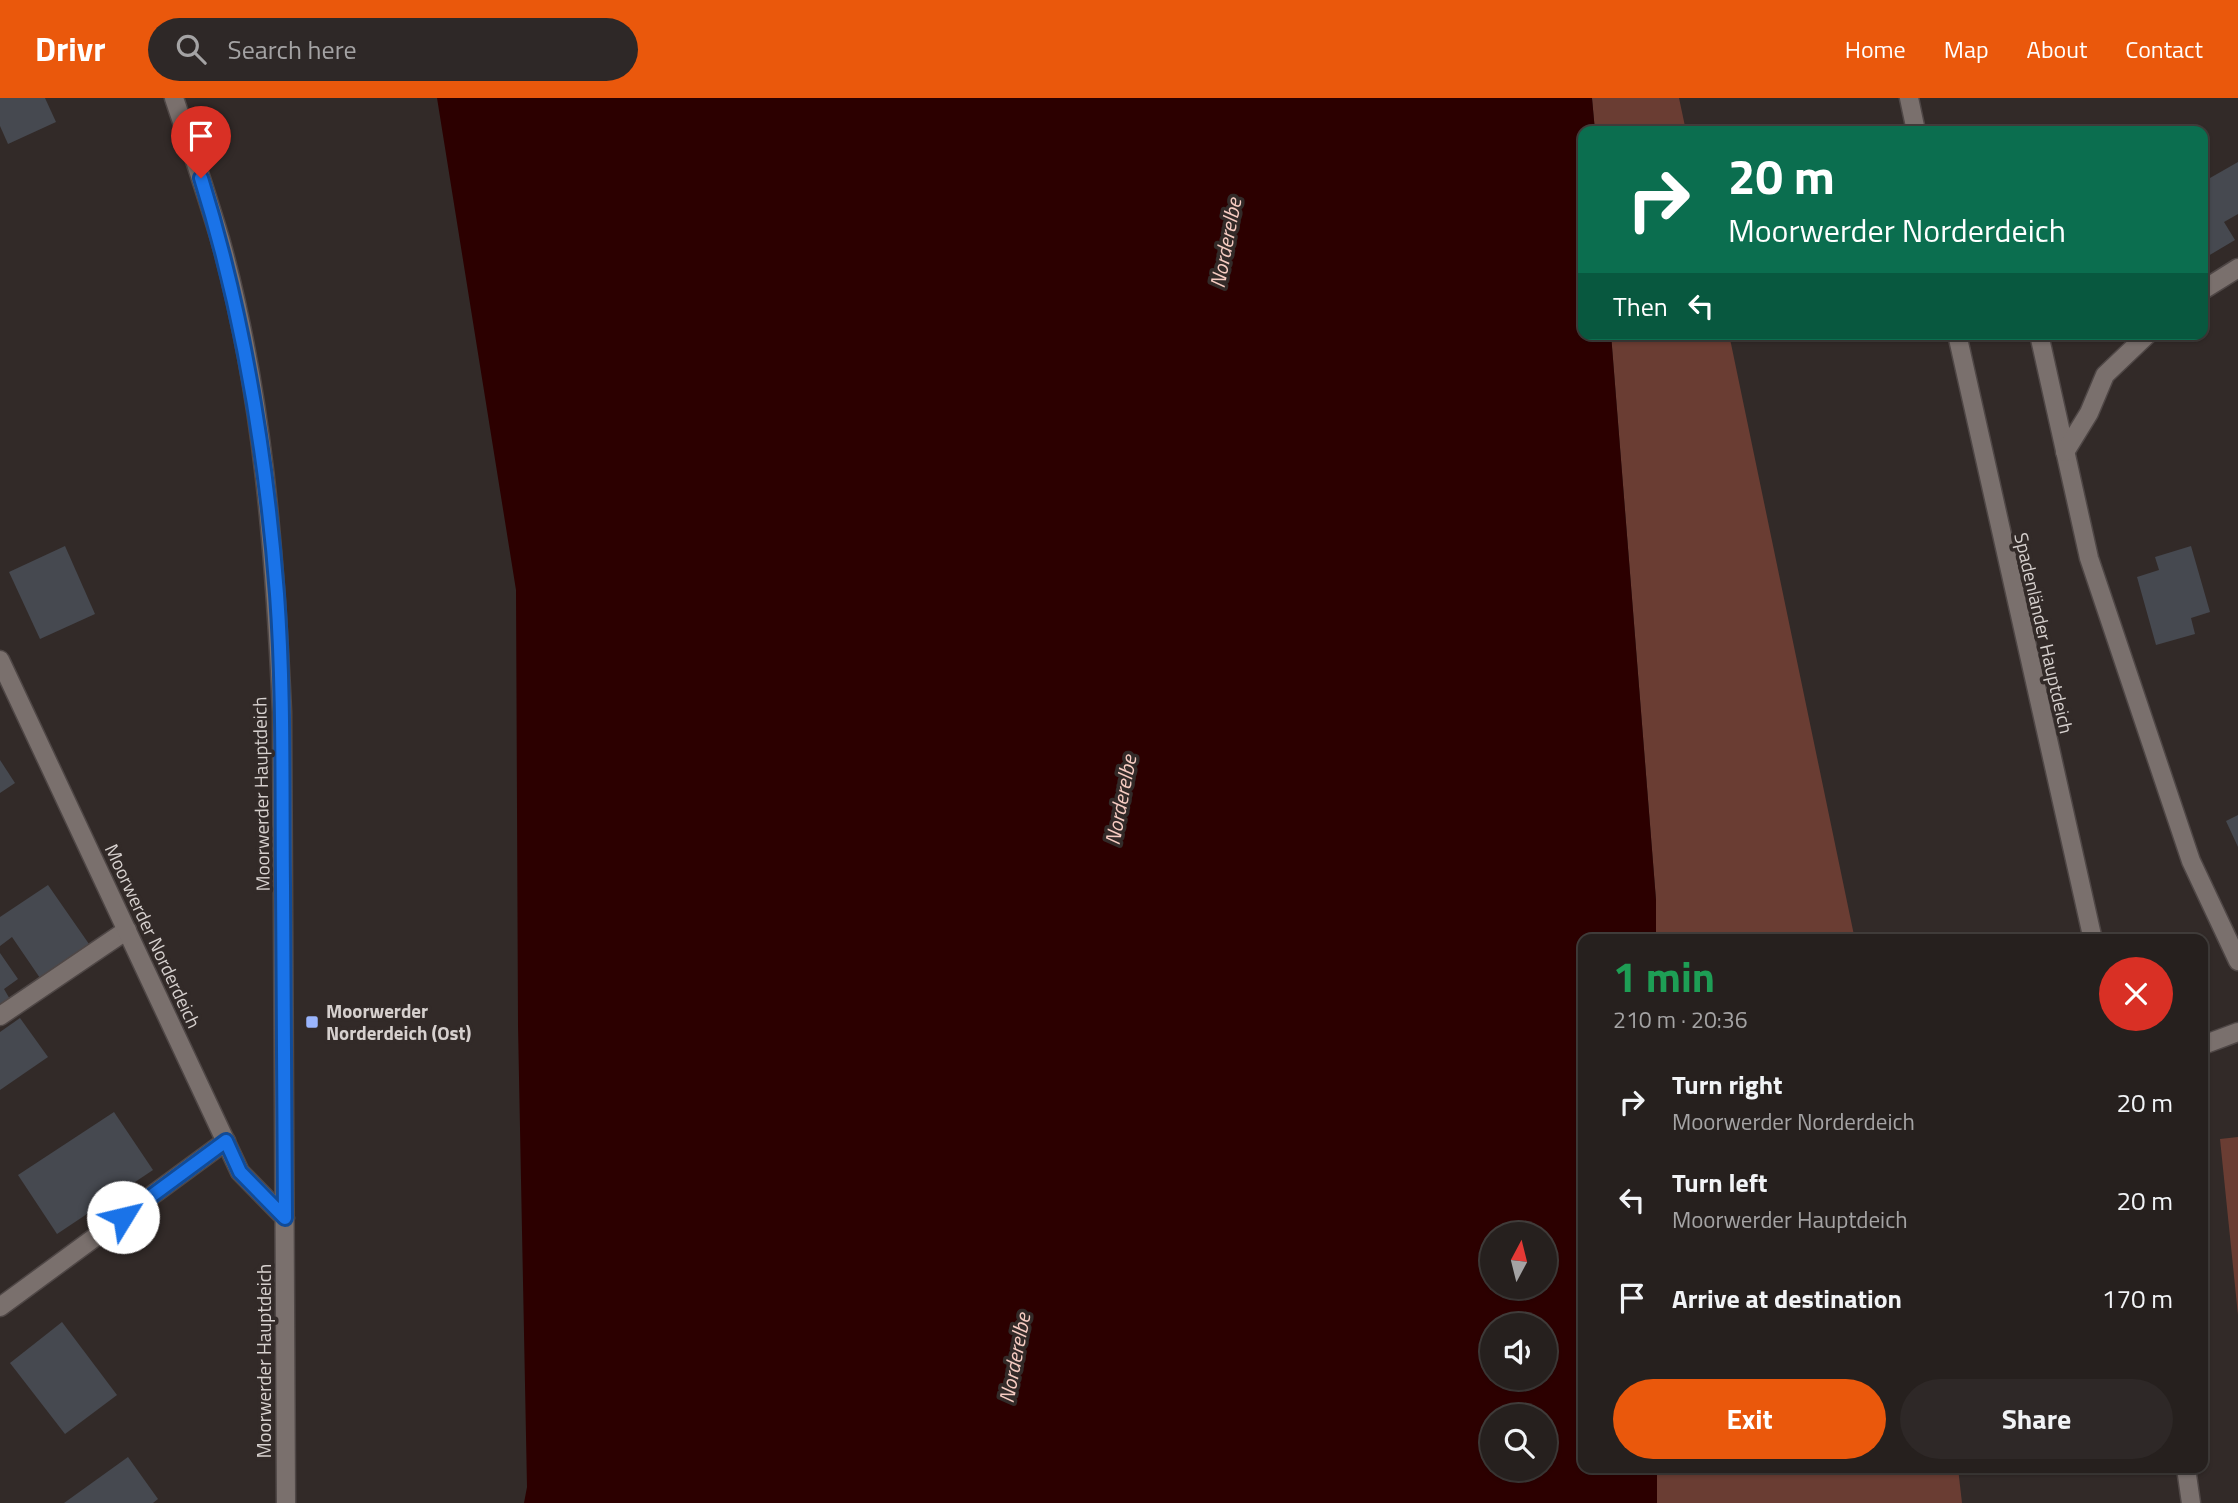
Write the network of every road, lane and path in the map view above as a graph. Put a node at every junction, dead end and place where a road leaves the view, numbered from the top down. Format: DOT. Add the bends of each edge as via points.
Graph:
graph roads {
  1 [pos="174,98"];
  2 [pos="1909,98"];
  3 [pos="1915,126"];
  4 [pos="2238,268"];
  5 [pos="2208,287"];
  6 [pos="1958,340"];
  7 [pos="2040,340"];
  8 [pos="2142,340"];
  9 [pos="2065,452"];
  10 [pos="0,660"];
  11 [pos="127,930"];
  12 [pos="2091,934"];
  13 [pos="2238,961"];
  14 [pos="0,1016"];
  15 [pos="2238,1032"];
  16 [pos="2208,1043"];
  17 [pos="226,1141"];
  18 [pos="285,1218"];
  19 [pos="0,1307"];
  20 [pos="2187,1473"];
  21 [pos="286,1503"];
  22 [pos="2191,1503"];
  1 -- 18 [label="street, Moorwerder Hauptdeich" via="220,242 246,357 276,582 282,712"];
  2 -- 3 [label="street"];
  4 -- 5 [label="street"];
  6 -- 12 [label="street, Spadenländer Hauptdeich"];
  7 -- 9 [label="street"];
  8 -- 9 [label="street" via="2105,375"];
  9 -- 13 [label="street" via="2088,558 2191,861"];
  10 -- 11 [label="street, Moorwerder Norderdeich"];
  11 -- 14 [label="street"];
  11 -- 17 [label="street, Moorwerder Norderdeich"];
  15 -- 16 [label="street"];
  17 -- 18 [label="street, Moorwerder Norderdeich" via="240,1172"];
  17 -- 19 [label="street"];
  18 -- 21 [label="street, Moorwerder Hauptdeich"];
  20 -- 22 [label="street"];
}
